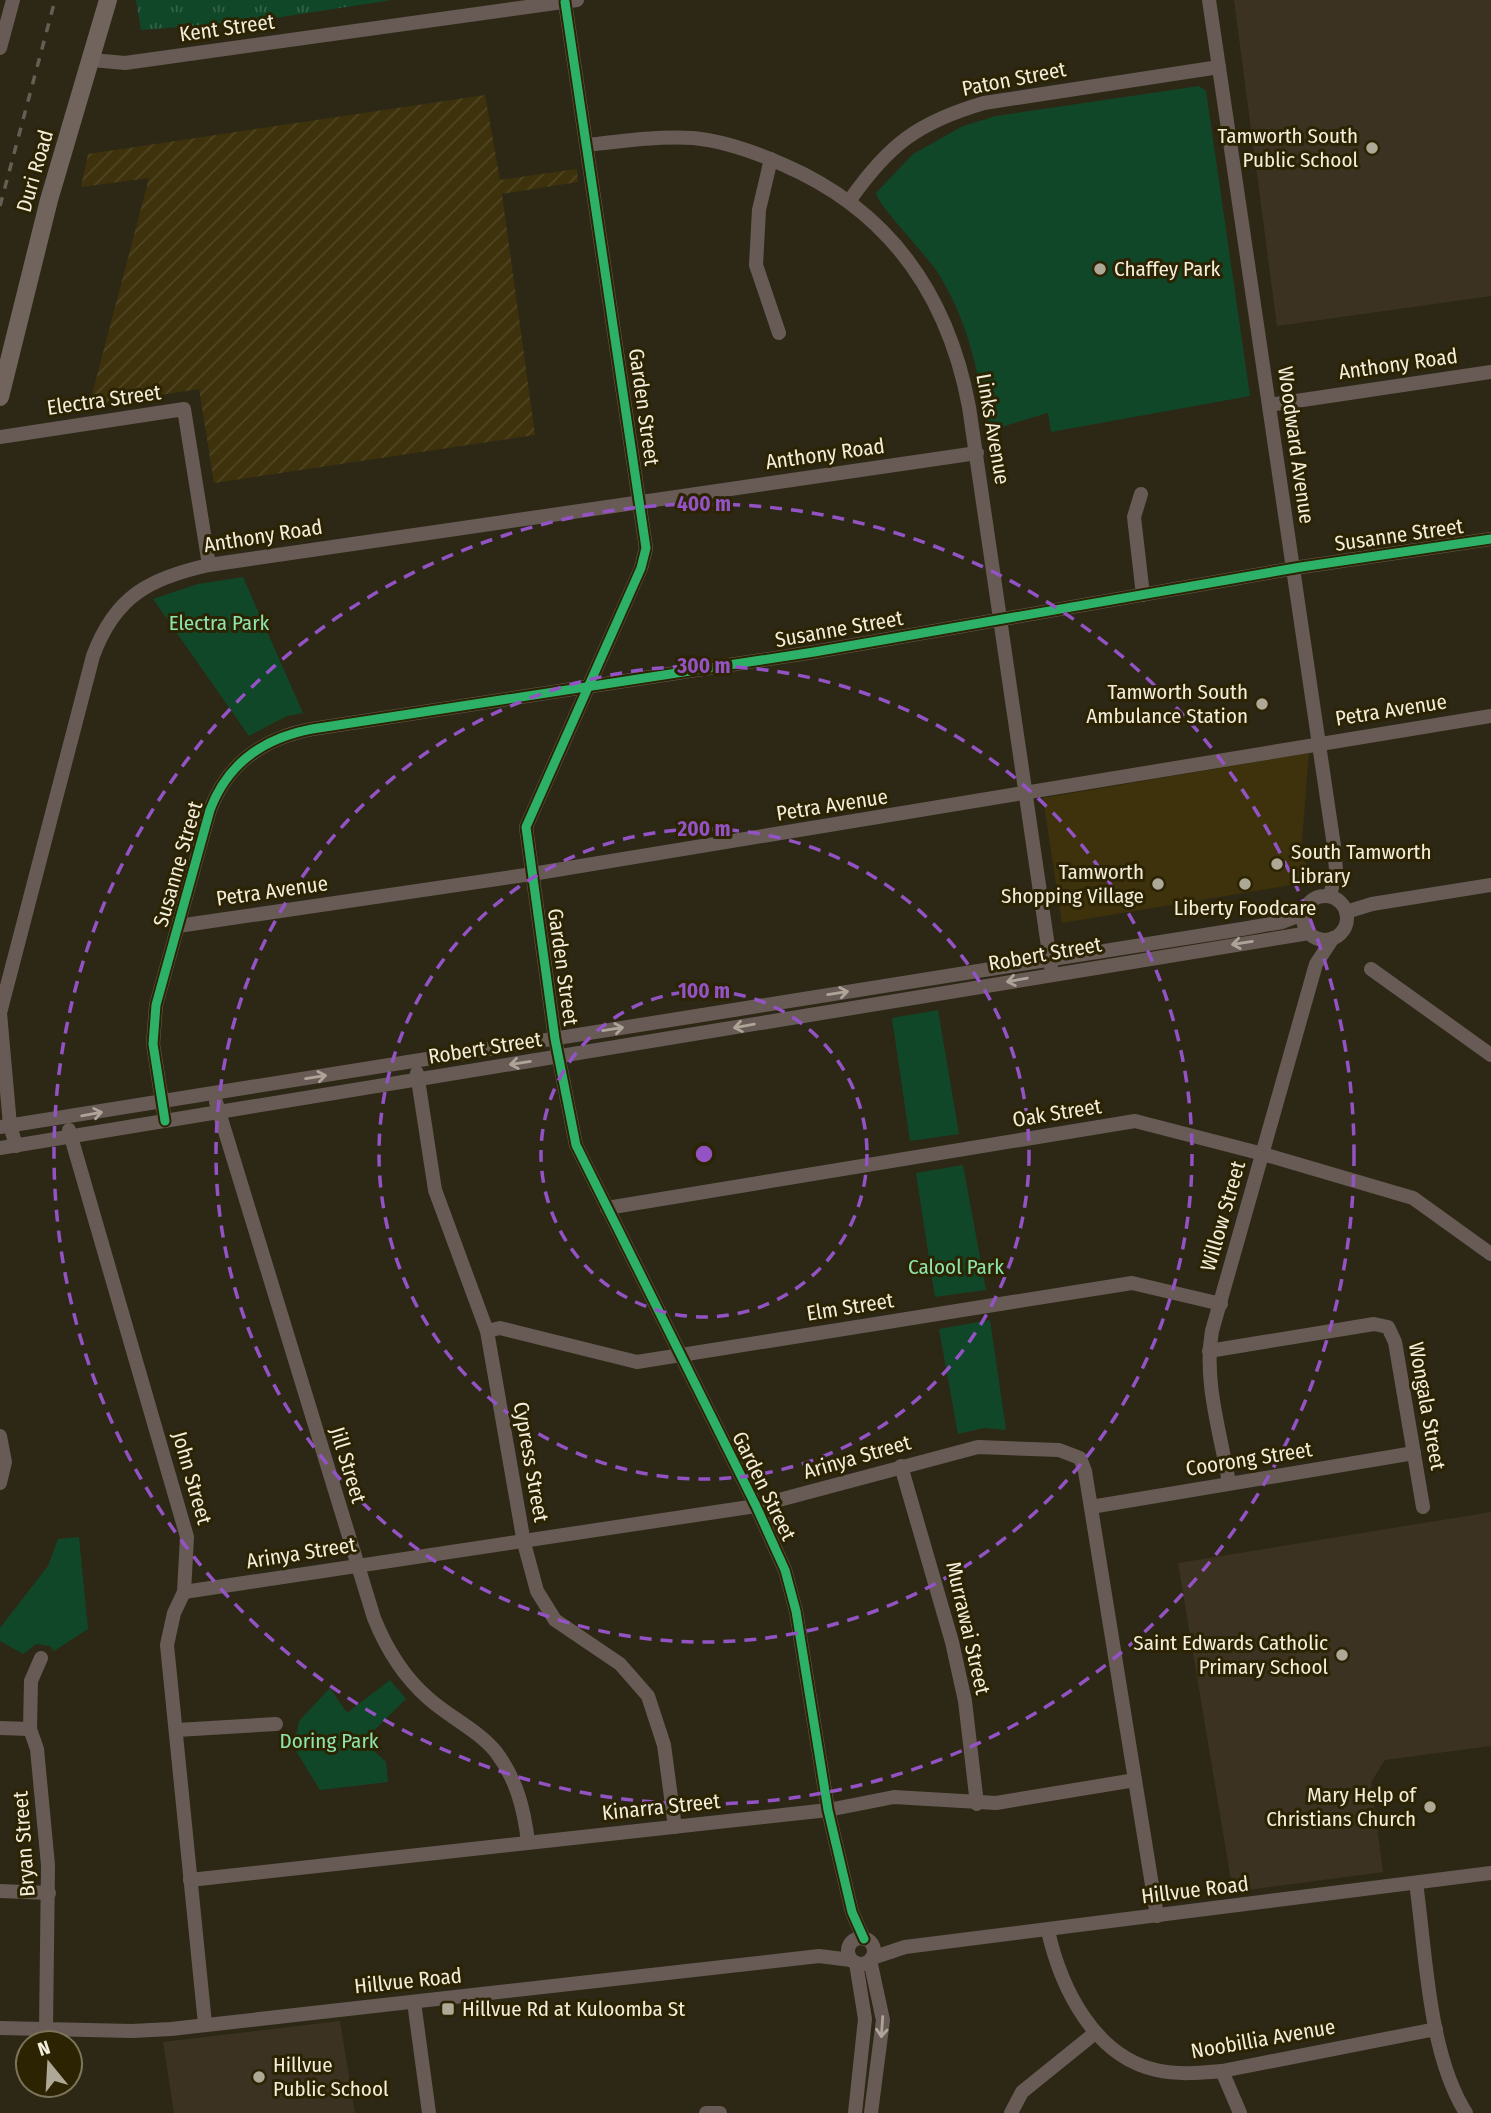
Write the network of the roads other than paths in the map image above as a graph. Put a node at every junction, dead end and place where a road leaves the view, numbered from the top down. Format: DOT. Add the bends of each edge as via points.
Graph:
graph roads {
  1 [pos="13,0"];
  2 [pos="108,0"];
  3 [pos="1209,0"];
  4 [pos="571,1"];
  5 [pos="0,48"];
  6 [pos="92,60"];
  7 [pos="1219,67"];
  8 [pos="587,145"];
  9 [pos="771,159"];
  10 [pos="850,200"];
  11 [pos="779,332"];
  12 [pos="1491,372"];
  13 [pos="0,397"];
  14 [pos="1269,405"];
  15 [pos="0,437"];
  16 [pos="977,453"];
  17 [pos="1141,494"];
  18 [pos="640,502"];
  19 [pos="1491,539"];
  20 [pos="209,565"];
  21 [pos="1293,569"];
  22 [pos="1143,595"];
  23 [pos="1003,618"];
  24 [pos="585,688"];
  25 [pos="1491,716"];
  26 [pos="1318,742"];
  27 [pos="1027,794"];
  28 [pos="532,874"];
  29 [pos="1491,885"];
  30 [pos="1331,896"];
  31 [pos="1346,912"];
  32 [pos="1303,914"];
  33 [pos="178,926"];
  34 [pos="1310,934"];
  35 [pos="1333,938"];
  36 [pos="1051,958"];
  37 [pos="1316,964"];
  38 [pos="1371,969"];
  39 [pos="1052,974"];
  40 [pos="555,1039"];
  41 [pos="1491,1055"];
  42 [pos="559,1057"];
  43 [pos="415,1061"];
  44 [pos="418,1080"];
  45 [pos="214,1094"];
  46 [pos="161,1102"];
  47 [pos="219,1111"];
  48 [pos="65,1118"];
  49 [pos="165,1121"];
  50 [pos="5,1126"];
  51 [pos="71,1137"];
  52 [pos="16,1146"];
  53 [pos="0,1148"];
  54 [pos="1263,1154"];
  55 [pos="607,1208"];
  56 [pos="1491,1254"];
  57 [pos="1221,1304"];
  58 [pos="487,1331"];
  59 [pos="1209,1351"];
  60 [pos="680,1355"];
  61 [pos="0,1436"];
  62 [pos="1413,1453"];
  63 [pos="901,1466"];
  64 [pos="0,1483"];
  65 [pos="1229,1483"];
  66 [pos="756,1506"];
  67 [pos="1091,1507"];
  68 [pos="1423,1507"];
  69 [pos="524,1543"];
  70 [pos="356,1565"];
  71 [pos="184,1591"];
  72 [pos="41,1658"];
  73 [pos="276,1724"];
  74 [pos="0,1728"];
  75 [pos="30,1729"];
  76 [pos="177,1730"];
  77 [pos="1135,1780"];
  78 [pos="977,1804"];
  79 [pos="828,1810"];
  80 [pos="675,1827"];
  81 [pos="528,1842"];
  82 [pos="1491,1872"];
  83 [pos="190,1880"];
  84 [pos="1416,1883"];
  85 [pos="0,1891"];
  86 [pos="49,1893"];
  87 [pos="1157,1916"];
  88 [pos="1048,1931"];
  89 [pos="861,1951"];
  90 [pos="414,2002"];
  91 [pos="205,2024"];
  92 [pos="0,2028"];
  93 [pos="46,2029"];
  94 [pos="1436,2029"];
  95 [pos="84,2030"];
  96 [pos="1095,2033"];
  97 [pos="1222,2071"];
  98 [pos="429,2113"];
  99 [pos="706,2113"];
  100 [pos="720,2113"];
  101 [pos="855,2113"];
  102 [pos="871,2113"];
  103 [pos="1011,2113"];
  104 [pos="1240,2113"];
  105 [pos="1466,2113"];
  1 -- 5 [label="street"];
  2 -- 6 [label="main road, Duri Road"];
  3 -- 7 [label="street, Woodward Avenue"];
  4 -- 6 [label="street, Kent Street" via="125,63"];
  4 -- 8 [label="street, Garden Street"];
  6 -- 13 [label="main road, Duri Road" via="50,200"];
  7 -- 10 [label="street, Paton Street" via="984,103 952,113 923,126 894,148"];
  7 -- 14 [label="street, Woodward Avenue"];
  8 -- 9 [label="street, Links Avenue" via="693,138 723,142"];
  8 -- 18 [label="street, Garden Street"];
  9 -- 10 [label="street, Links Avenue"];
  9 -- 11 [label="street" via="759,210 756,265"];
  10 -- 16 [label="street, Links Avenue" via="905,257 944,320 964,377"];
  12 -- 14 [label="street, Anthony Road"];
  14 -- 21 [label="street, Woodward Avenue"];
  15 -- 20 [label="street, Electra Street" via="184,410"];
  16 -- 18 [label="street, Anthony Road"];
  16 -- 23 [label="street, Links Avenue"];
  17 -- 22 [label="street" via="1134,517"];
  18 -- 20 [label="street, Anthony Road"];
  18 -- 24 [label="street, Garden Street" via="644,557"];
  19 -- 21 [label="street, Susanne Street"];
  20 -- 50 [label="street, Anthony Road" via="165,576 131,596 107,625 93,656 0,1013"];
  21 -- 22 [label="street, Susanne Street"];
  21 -- 26 [label="street, Woodward Avenue"];
  22 -- 23 [label="street, Susanne Street"];
  23 -- 24 [label="street, Susanne Street"];
  23 -- 27 [label="street, Links Avenue"];
  24 -- 28 [label="street, Garden Street" via="527,821"];
  24 -- 33 [label="street, Susanne Street" via="308,730 256,748 216,792"];
  25 -- 26 [label="street, Petra Avenue"];
  26 -- 27 [label="street, Petra Avenue"];
  26 -- 30 [label="street, Woodward Avenue" via="1334,846"];
  27 -- 28 [label="street, Petra Avenue"];
  27 -- 36 [label="street, Links Avenue"];
  28 -- 33 [label="street, Petra Avenue"];
  28 -- 40 [label="street, Garden Street"];
  29 -- 31 [label="street"];
  30 -- 31 [label="street"];
  30 -- 32 [label="street" via="1310,901"];
  31 -- 35 [label="street" via="1346,925"];
  32 -- 34 [label="street"];
  32 -- 36 [label="street, Robert Street" via="1272,924"];
  33 -- 46 [label="street, Susanne Street" via="156,1005 153,1044"];
  34 -- 35 [label="street" via="1322,940"];
  34 -- 37 [label="street, Willow Street"];
  34 -- 39 [label="street, Robert Street, one-way"];
  35 -- 37 [label="street, Willow Street"];
  36 -- 39 [label="street, Links Avenue"];
  40 -- 36 [label="street, Robert Street, one-way"];
  37 -- 54 [label="street, Willow Street"];
  38 -- 41 [label="street"];
  39 -- 42 [label="street, Robert Street, one-way"];
  40 -- 42 [label="street, Garden Street"];
  40 -- 43 [label="street, Robert Street"];
  42 -- 44 [label="street, Robert Street, one-way"];
  42 -- 55 [label="street, Garden Street" via="571,1133"];
  43 -- 44 [label="street, Cypress Street"];
  45 -- 43 [label="street, Robert Street, one-way"];
  44 -- 47 [label="street, Robert Street"];
  44 -- 58 [label="street, Cypress Street" via="435,1190"];
  45 -- 46 [label="street, Robert Street"];
  45 -- 47 [label="street, Jill Street"];
  48 -- 46 [label="street, Robert Street, one-way"];
  46 -- 49 [label="street, Susanne Street"];
  47 -- 49 [label="street, Robert Street"];
  47 -- 70 [label="street, Jill Street"];
  48 -- 50 [label="street, Robert Street"];
  48 -- 51 [label="street, John Street"];
  49 -- 51 [label="street, Robert Street"];
  50 -- 52 [label="street, Anthony Road"];
  51 -- 52 [label="street, Robert Street"];
  51 -- 71 [label="street, John Street" via="184,1522 188,1550"];
  52 -- 53 [label="street, Robert Street"];
  54 -- 55 [label="street, Oak Street" via="1135,1121"];
  54 -- 56 [label="street, Oak Street" via="1413,1198"];
  54 -- 57 [label="street, Willow Street"];
  55 -- 60 [label="street, Garden Street"];
  57 -- 59 [label="street, Willow Street"];
  57 -- 60 [label="street, Elm Street" via="1132,1283"];
  58 -- 60 [label="street, Elm Street" via="500,1328 637,1362"];
  58 -- 69 [label="street, Cypress Street"];
  59 -- 62 [label="street, Wongala Street" via="1374,1324 1388,1327 1395,1342"];
  59 -- 65 [label="street, Willow Street"];
  60 -- 66 [label="street, Garden Street"];
  61 -- 64 [label="street" via="5,1462"];
  62 -- 65 [label="street, Coorong Street"];
  62 -- 68 [label="street, Wongala Street"];
  63 -- 66 [label="street, Arinya Street"];
  63 -- 67 [label="street, Arinya Street" via="978,1447 1059,1450 1074,1454 1084,1464"];
  63 -- 78 [label="street, Murrawai Street" via="952,1642 965,1701"];
  65 -- 67 [label="street, Coorong Street"];
  66 -- 69 [label="street, Arinya Street"];
  66 -- 79 [label="street, Garden Street" via="790,1585"];
  67 -- 77 [label="street, Arinya Street"];
  69 -- 70 [label="street, Arinya Street"];
  69 -- 80 [label="street, Cypress Street" via="537,1591 555,1620 620,1664 648,1696 664,1745"];
  70 -- 71 [label="street, Arinya Street"];
  70 -- 81 [label="street, Jill Street" via="379,1632 405,1674 494,1750 507,1768 524,1807"];
  71 -- 76 [label="street, John Street" via="173,1613 167,1645"];
  72 -- 75 [label="street, Bryan Street" via="31,1681"];
  73 -- 76 [label="street"];
  74 -- 75 [label="street"];
  75 -- 86 [label="street, Bryan Street" via="37,1749"];
  76 -- 83 [label="street, John Street"];
  77 -- 78 [label="street, Kinarra Street"];
  77 -- 87 [label="street, Arinya Street"];
  78 -- 79 [label="street, Kinarra Street" via="894,1797"];
  79 -- 80 [label="street, Kinarra Street"];
  79 -- 89 [label="street, Garden Street"];
  80 -- 81 [label="street, Kinarra Street"];
  81 -- 83 [label="street, Kinarra Street"];
  82 -- 84 [label="street, Hillvue Road"];
  83 -- 91 [label="street, John Street"];
  84 -- 87 [label="street, Hillvue Road"];
  84 -- 94 [label="street"];
  85 -- 86 [label="street"];
  86 -- 93 [label="street, Bryan Street"];
  87 -- 88 [label="street, Hillvue Road"];
  88 -- 89 [label="street, Hillvue Road"];
  88 -- 96 [label="street, Noobillia Avenue" via="1062,1974"];
  89 -- 90 [label="street, Hillvue Road"];
  89 -- 101 [label="street, Garden Street" via="865,2019"];
  89 -- 102 [label="street, Garden Street, one-way" via="883,2020"];
  90 -- 91 [label="street, Hillvue Road"];
  90 -- 98 [label="street"];
  91 -- 95 [label="street, Hillvue Road"];
  92 -- 93 [label="street, Hillvue Road"];
  94 -- 97 [label="street, Noobillia Avenue"];
  94 -- 105 [label="street" via="1447,2075"];
  96 -- 97 [label="street, Noobillia Avenue" via="1132,2062 1157,2071"];
  96 -- 103 [label="street" via="1022,2092"];
  97 -- 104 [label="street"];
  99 -- 100 [label="street"];
}
